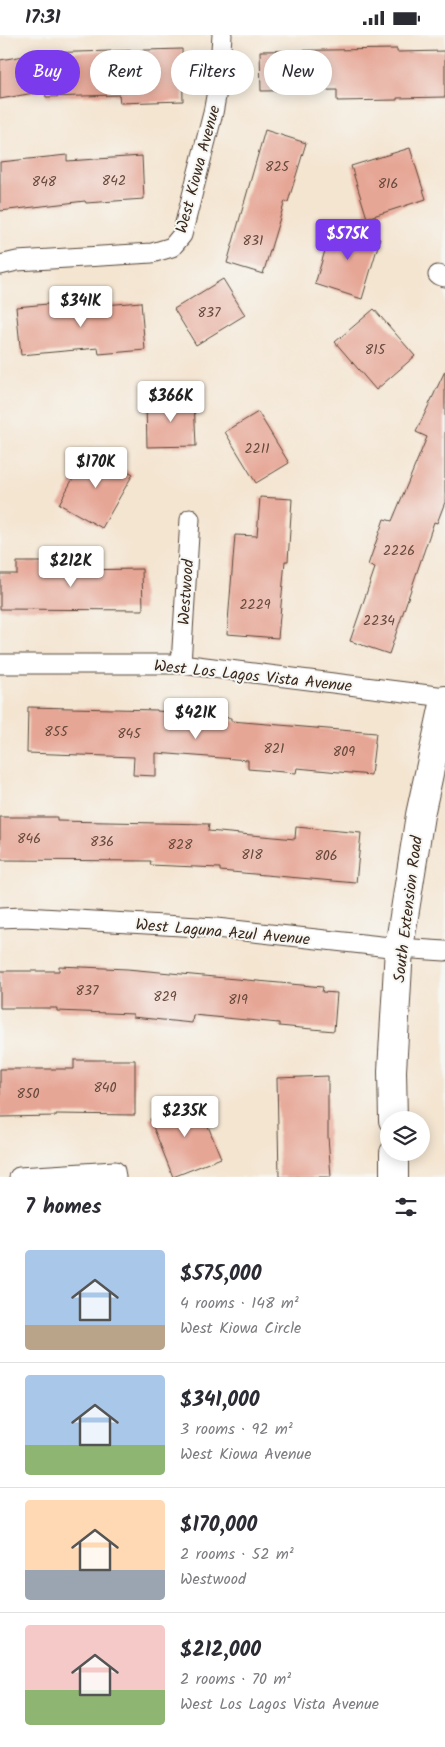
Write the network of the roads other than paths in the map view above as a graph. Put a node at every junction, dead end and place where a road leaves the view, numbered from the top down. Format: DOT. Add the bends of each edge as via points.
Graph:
graph roads {
  1 [pos="222,35"];
  2 [pos="0,265"];
  3 [pos="190,519"];
  4 [pos="0,664"];
  5 [pos="181,664"];
  6 [pos="445,698"];
  7 [pos="0,918"];
  8 [pos="399,948"];
  9 [pos="445,951"];
  10 [pos="393,1111"];
  11 [pos="394,1161"];
  12 [pos="116,1174"];
  13 [pos="19,1177"];
  14 [pos="394,1177"];
  1 -- 2 [label="street, West Kiowa Avenue" via="213,113 182,235 172,247 152,253 17,261"];
  3 -- 5 [label="street, Westwood"];
  4 -- 5 [label="street, West Los Lagos Vista Avenue"];
  5 -- 6 [label="street, West Los Lagos Vista Avenue"];
  6 -- 8 [label="street, South Extension Road" via="420,815"];
  7 -- 8 [label="street, West Laguna Azul Avenue" via="216,928"];
  8 -- 9 [label="street, West Laguna Azul Avenue"];
  8 -- 10 [label="street, South Extension Road"];
  11 -- 14 [label="street"];
  12 -- 13 [label="street"];
}
